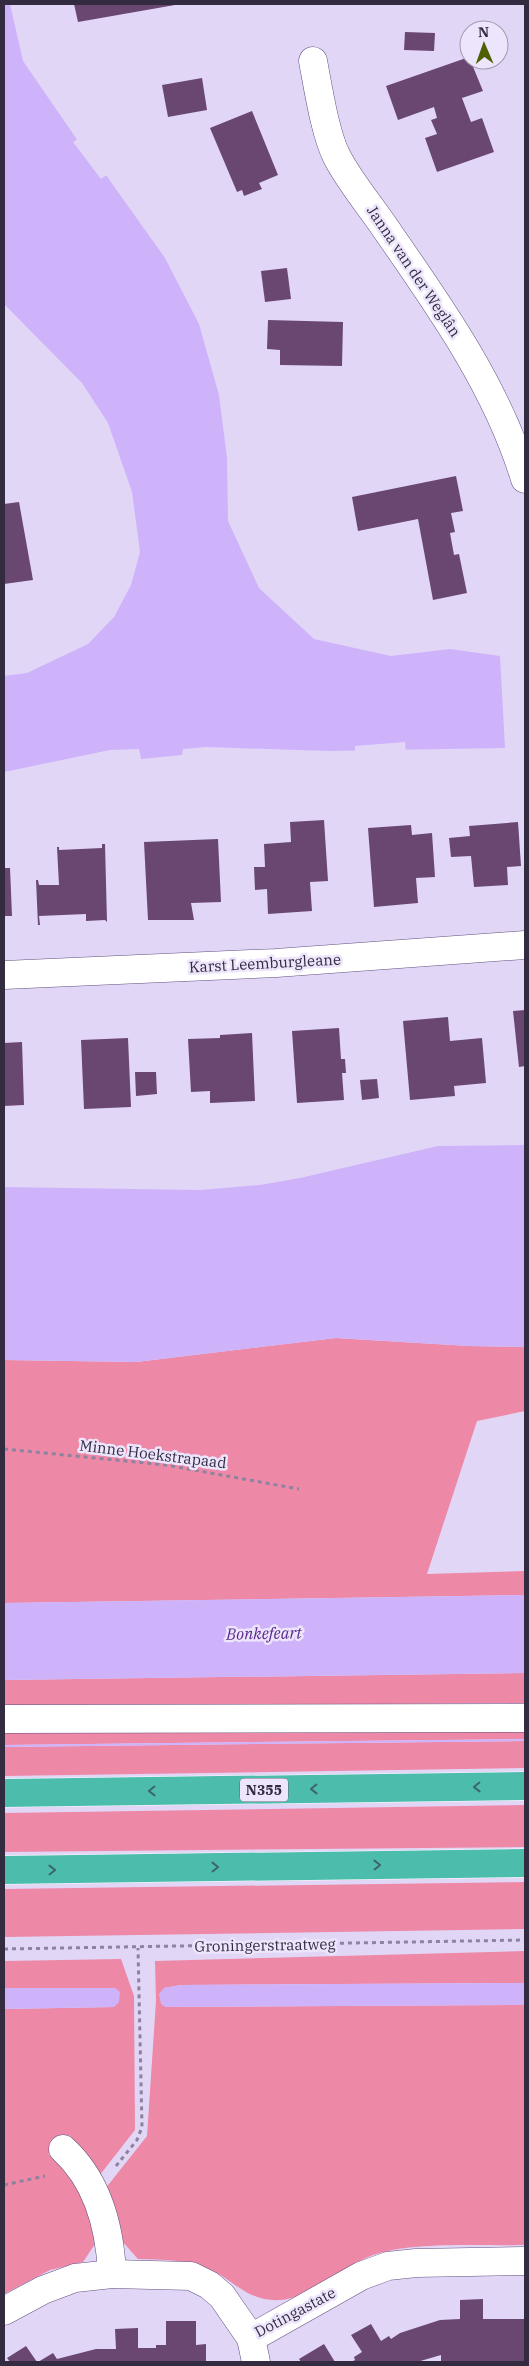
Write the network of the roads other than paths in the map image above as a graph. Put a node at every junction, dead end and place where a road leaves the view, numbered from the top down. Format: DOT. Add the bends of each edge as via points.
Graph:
graph roads {
  1 [pos="313,61"];
  2 [pos="525,479"];
  3 [pos="525,945"];
  4 [pos="4,975"];
  5 [pos="525,1718"];
  6 [pos="4,1719"];
  7 [pos="525,1786"];
  8 [pos="4,1793"];
  9 [pos="525,1863"];
  10 [pos="4,1870"];
  11 [pos="69,2155"];
  12 [pos="525,2261"];
  13 [pos="112,2274"];
  14 [pos="4,2311"];
  15 [pos="253,2350"];
  1 -- 2 [label="street, Janna van der Weglân" via="336,156 454,330 487,389"];
  3 -- 4 [label="street, Karst Leemburgleane" via="276,963"];
  5 -- 6 [label="street"];
  7 -- 8 [label="highway, N355, one-way"];
  10 -- 9 [label="highway, one-way"];
  11 -- 13 [label="street" via="83,2170 104,2218"];
  12 -- 15 [label="street, Dotingastate" via="388,2266 361,2276"];
  13 -- 14 [label="street, Dotingastate" via="75,2278 43,2290"];
  13 -- 15 [label="street, Dotingastate" via="191,2276 209,2285 222,2296"];
}
